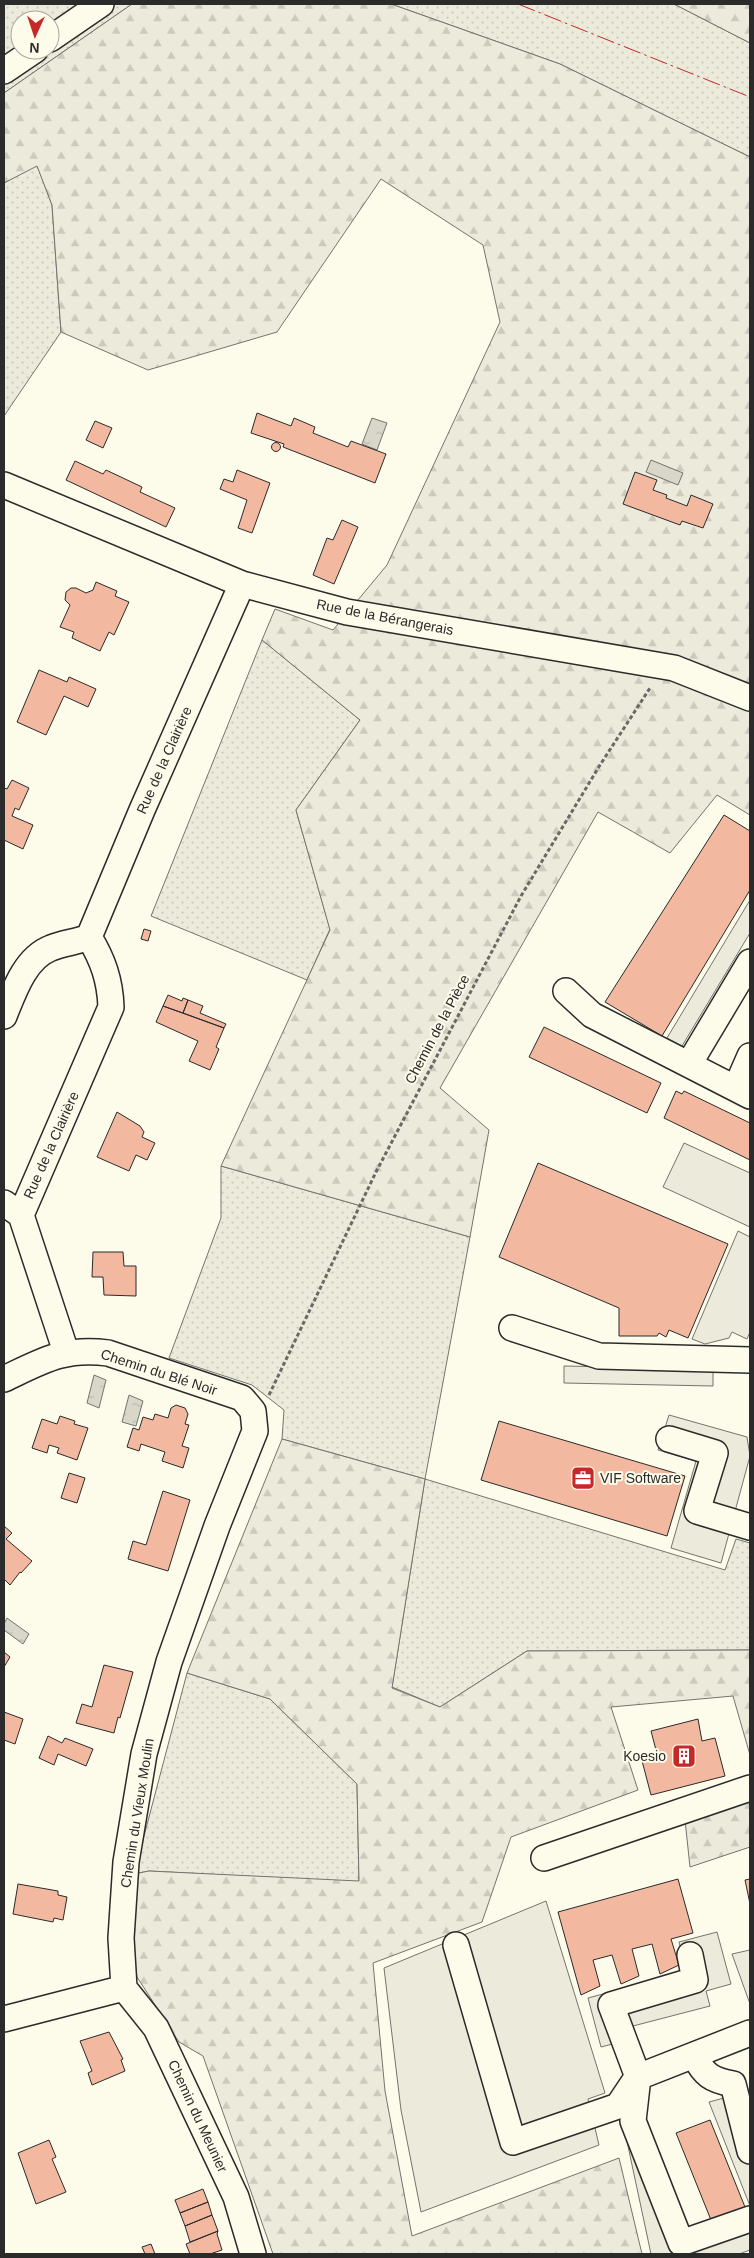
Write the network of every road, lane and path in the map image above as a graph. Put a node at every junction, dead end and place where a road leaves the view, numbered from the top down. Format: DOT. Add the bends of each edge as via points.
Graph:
graph roads {
  1 [pos="101,4"];
  2 [pos="60,32"];
  3 [pos="20,60"];
  4 [pos="4,71"];
  5 [pos="4,485"];
  6 [pos="242,584"];
  7 [pos="659,666"];
  8 [pos="750,698"];
  9 [pos="89,937"];
  10 [pos="750,962"];
  11 [pos="566,991"];
  12 [pos="4,1016"];
  13 [pos="750,1056"];
  14 [pos="689,1064"];
  15 [pos="743,1092"];
  16 [pos="12,1209"];
  17 [pos="512,1328"];
  18 [pos="66,1352"];
  19 [pos="750,1360"];
  20 [pos="4,1378"];
  21 [pos="253,1411"];
  22 [pos="669,1439"];
  23 [pos="750,1527"];
  24 [pos="750,1788"];
  25 [pos="544,1858"];
  26 [pos="456,1945"];
  27 [pos="690,1955"];
  28 [pos="124,1988"];
  29 [pos="4,2019"];
  30 [pos="750,2033"];
  31 [pos="694,2055"];
  32 [pos="638,2077"];
  33 [pos="750,2151"];
  34 [pos="750,2219"];
  35 [pos="253,2254"];
  1 -- 2 [label="street"];
  3 -- 4 [label="street"];
  5 -- 6 [label="street, Rue de la Bérangerais"];
  6 -- 7 [label="street, Rue de la Bérangerais" via="347,612"];
  6 -- 9 [label="street, Rue de la Clairière"];
  7 -- 8 [label="street, Rue de la Bérangerais" via="674,668"];
  7 -- 21 [label="path, Chemin de la Pièce" via="654,682 520,896 376,1172 268,1396"];
  9 -- 12 [label="street" via="52,947 35,956"];
  9 -- 16 [label="street, Rue de la Clairière" via="105,968 110,984 111,1007"];
  10 -- 14 [label="street"];
  11 -- 14 [label="street" via="592,1015"];
  13 -- 15 [label="street"];
  14 -- 15 [label="street"];
  16 -- 18 [label="street, Rue de la Clairière"];
  17 -- 19 [label="street" via="599,1356"];
  18 -- 20 [label="street, Chemin du Blé Noir"];
  18 -- 21 [label="street, Chemin du Blé Noir" via="108,1353 242,1398"];
  21 -- 28 [label="street, Chemin du Vieux Moulin" via="254,1431 169,1662 144,1754 126,1862 120,1938"];
  22 -- 23 [label="street" via="715,1453 697,1511"];
  24 -- 25 [label="street"];
  26 -- 32 [label="street" via="513,2142 618,2106"];
  27 -- 32 [label="street" via="695,1980 611,2005"];
  28 -- 29 [label="street"];
  28 -- 35 [label="street, Chemin du Meunier" via="156,2028 236,2197"];
  30 -- 31 [label="street"];
  31 -- 32 [label="street"];
  31 -- 33 [label="street" via="702,2071 717,2082 733,2084"];
  32 -- 34 [label="street" via="633,2121 681,2244"];
}
